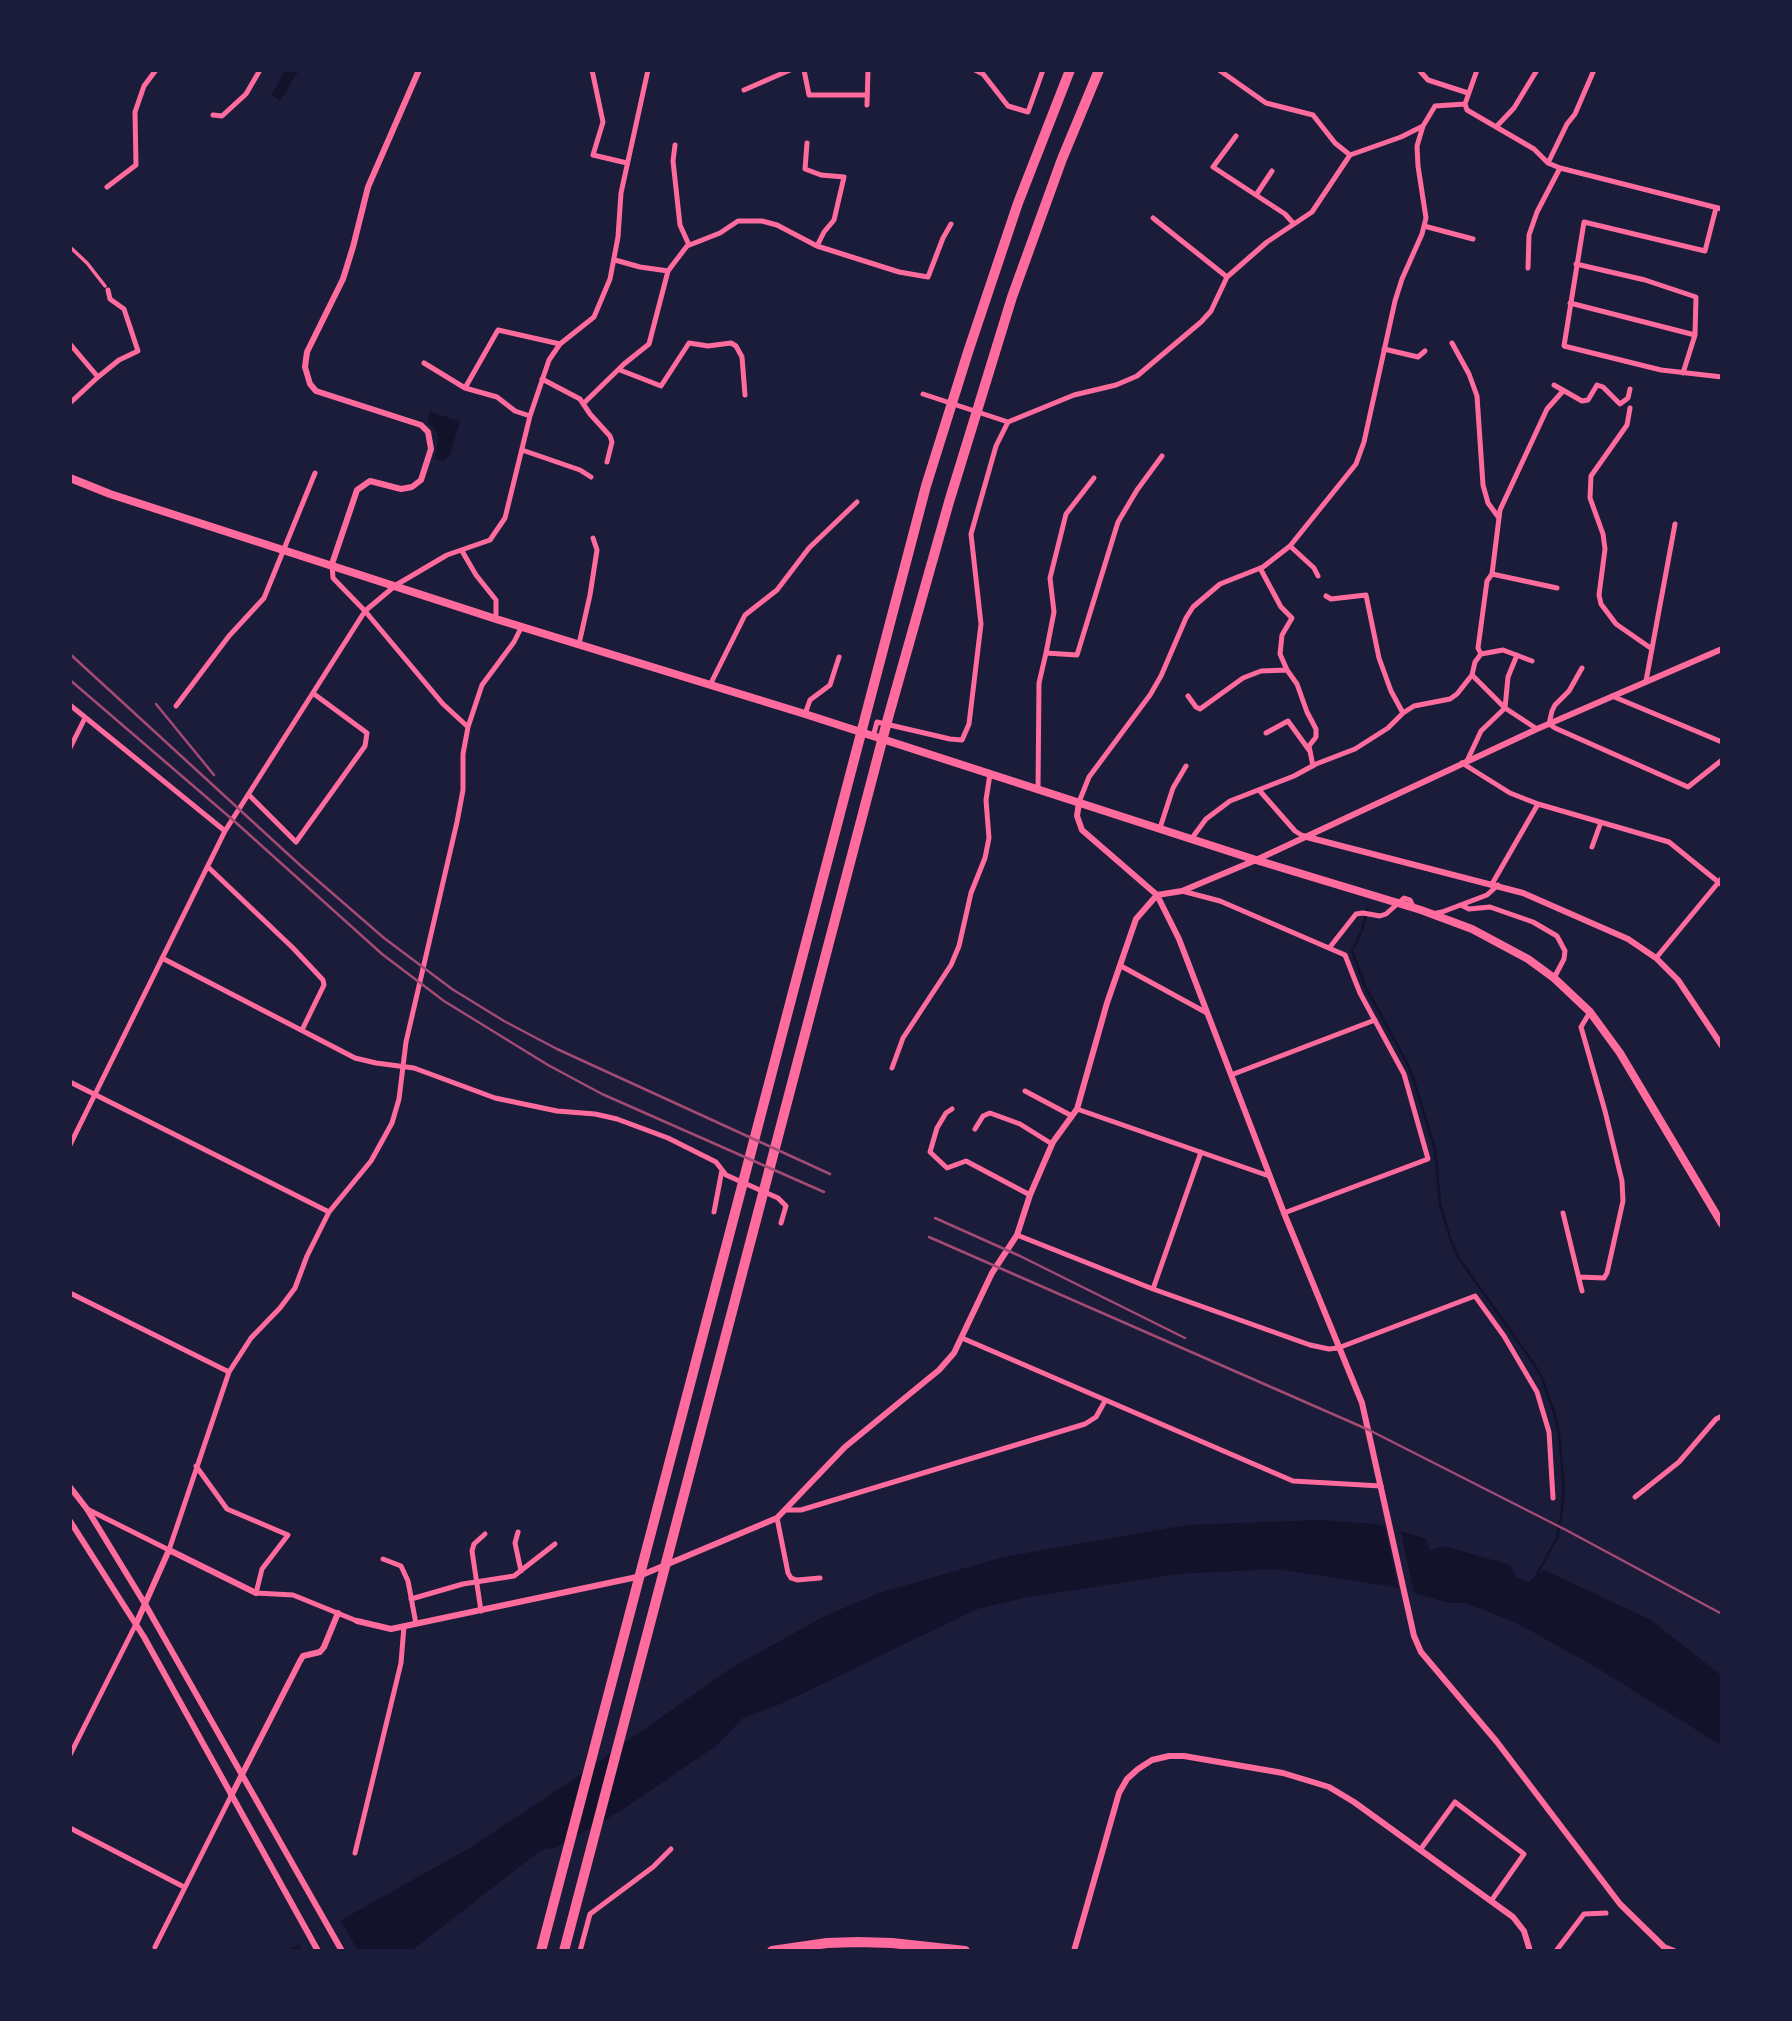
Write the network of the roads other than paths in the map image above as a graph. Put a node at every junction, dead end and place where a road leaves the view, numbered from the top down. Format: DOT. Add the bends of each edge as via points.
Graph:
graph roads {
  1 [pos="156,70"];
  2 [pos="260,70"];
  3 [pos="419,70"];
  4 [pos="592,70"];
  5 [pos="648,70"];
  6 [pos="790,70"];
  7 [pos="804,70"];
  8 [pos="868,70"];
  9 [pos="975,70"];
  10 [pos="1043,70"];
  11 [pos="1070,70"];
  12 [pos="1099,70"];
  13 [pos="1219,70"];
  14 [pos="1419,70"];
  15 [pos="1477,70"];
  16 [pos="1537,70"];
  17 [pos="1594,70"];
  18 [pos="744,90"];
  19 [pos="1468,93"];
  20 [pos="867,95"];
  21 [pos="1465,104"];
  22 [pos="867,105"];
  23 [pos="213,116"];
  24 [pos="1423,126"];
  25 [pos="1496,127"];
  26 [pos="1236,136"];
  27 [pos="807,143"];
  28 [pos="675,145"];
  29 [pos="1350,155"];
  30 [pos="627,163"];
  31 [pos="1548,163"];
  32 [pos="1560,168"];
  33 [pos="1272,171"];
  34 [pos="107,187"];
  35 [pos="1256,195"];
  36 [pos="1719,209"];
  37 [pos="1153,218"];
  38 [pos="1293,223"];
  39 [pos="951,224"];
  40 [pos="1424,226"];
  41 [pos="1473,239"];
  42 [pos="689,245"];
  43 [pos="817,246"];
  44 [pos="70,247"];
  45 [pos="615,260"];
  46 [pos="1576,264"];
  47 [pos="1528,268"];
  48 [pos="668,271"];
  49 [pos="1227,277"];
  50 [pos="106,288"];
  51 [pos="1570,303"];
  52 [pos="1695,335"];
  53 [pos="1452,343"];
  54 [pos="70,344"];
  55 [pos="560,344"];
  56 [pos="1384,349"];
  57 [pos="1425,351"];
  58 [pos="424,363"];
  59 [pos="620,370"];
  60 [pos="1683,373"];
  61 [pos="98,377"];
  62 [pos="1722,377"];
  63 [pos="542,379"];
  64 [pos="1554,385"];
  65 [pos="465,387"];
  66 [pos="1630,389"];
  67 [pos="1563,391"];
  68 [pos="923,394"];
  69 [pos="745,395"];
  70 [pos="70,402"];
  71 [pos="583,404"];
  72 [pos="1630,408"];
  73 [pos="530,416"];
  74 [pos="1008,422"];
  75 [pos="522,450"];
  76 [pos="1162,456"];
  77 [pos="607,462"];
  78 [pos="315,473"];
  79 [pos="591,477"];
  80 [pos="70,478"];
  81 [pos="1094,478"];
  82 [pos="857,502"];
  83 [pos="1499,518"];
  84 [pos="1675,524"];
  85 [pos="593,538"];
  86 [pos="1290,546"];
  87 [pos="284,551"];
  88 [pos="462,551"];
  89 [pos="332,565"];
  90 [pos="1260,568"];
  91 [pos="1492,574"];
  92 [pos="1318,576"];
  93 [pos="396,585"];
  94 [pos="1557,588"];
  95 [pos="1326,596"];
  96 [pos="365,611"];
  97 [pos="496,619"];
  98 [pos="522,626"];
  99 [pos="579,644"];
  100 [pos="1652,649"];
  101 [pos="1722,649"];
  102 [pos="1046,653"];
  103 [pos="1481,654"];
  104 [pos="1517,655"];
  105 [pos="839,657"];
  106 [pos="1532,661"];
  107 [pos="1581,668"];
  108 [pos="1287,670"];
  109 [pos="1472,675"];
  110 [pos="1646,681"];
  111 [pos="710,685"];
  112 [pos="314,694"];
  113 [pos="1188,696"];
  114 [pos="1612,696"];
  115 [pos="70,705"];
  116 [pos="176,706"];
  117 [pos="1506,708"];
  118 [pos="1403,713"];
  119 [pos="805,714"];
  120 [pos="85,718"];
  121 [pos="1549,724"];
  122 [pos="468,727"];
  123 [pos="1537,729"];
  124 [pos="1266,733"];
  125 [pos="873,737"];
  126 [pos="1722,742"];
  127 [pos="70,748"];
  128 [pos="1309,750"];
  129 [pos="1722,760"];
  130 [pos="1465,762"];
  131 [pos="1186,766"];
  132 [pos="1313,766"];
  133 [pos="990,774"];
  134 [pos="1038,789"];
  135 [pos="1259,790"];
  136 [pos="249,795"];
  137 [pos="1079,802"];
  138 [pos="1538,804"];
  139 [pos="1601,822"];
  140 [pos="1160,828"];
  141 [pos="225,831"];
  142 [pos="1303,836"];
  143 [pos="1192,838"];
  144 [pos="1592,847"];
  145 [pos="1256,860"];
  146 [pos="208,867"];
  147 [pos="1721,882"];
  148 [pos="1495,884"];
  149 [pos="1182,891"];
  150 [pos="1157,895"];
  151 [pos="1461,905"];
  152 [pos="1330,947"];
  153 [pos="162,958"];
  154 [pos="1656,958"];
  155 [pos="1121,966"];
  156 [pos="1554,978"];
  157 [pos="1590,1012"];
  158 [pos="1207,1013"];
  159 [pos="1375,1020"];
  160 [pos="302,1030"];
  161 [pos="1722,1046"];
  162 [pos="404,1066"];
  163 [pos="892,1069"];
  164 [pos="1231,1075"];
  165 [pos="70,1082"];
  166 [pos="1025,1090"];
  167 [pos="95,1095"];
  168 [pos="952,1109"];
  169 [pos="1077,1109"];
  170 [pos="1072,1116"];
  171 [pos="975,1129"];
  172 [pos="1052,1144"];
  173 [pos="70,1145"];
  174 [pos="1201,1152"];
  175 [pos="722,1170"];
  176 [pos="1269,1175"];
  177 [pos="1030,1195"];
  178 [pos="329,1212"];
  179 [pos="714,1212"];
  180 [pos="1284,1213"];
  181 [pos="1563,1213"];
  182 [pos="781,1223"];
  183 [pos="1722,1224"];
  184 [pos="1017,1235"];
  185 [pos="1580,1277"];
  186 [pos="1153,1289"];
  187 [pos="1582,1291"];
  188 [pos="70,1293"];
  189 [pos="962,1338"];
  190 [pos="1338,1348"];
  191 [pos="229,1372"];
  192 [pos="1105,1401"];
  193 [pos="1722,1416"];
  194 [pos="196,1466"];
  195 [pos="1381,1486"];
  196 [pos="70,1487"];
  197 [pos="1635,1497"];
  198 [pos="1553,1498"];
  199 [pos="87,1509"];
  200 [pos="785,1510"];
  201 [pos="778,1518"];
  202 [pos="70,1521"];
  203 [pos="518,1532"];
  204 [pos="485,1534"];
  205 [pos="555,1544"];
  206 [pos="169,1550"];
  207 [pos="383,1559"];
  208 [pos="521,1571"];
  209 [pos="820,1578"];
  210 [pos="476,1581"];
  211 [pos="256,1592"];
  212 [pos="411,1599"];
  213 [pos="145,1605"];
  214 [pos="481,1611"];
  215 [pos="338,1614"];
  216 [pos="357,1622"];
  217 [pos="136,1624"];
  218 [pos="416,1624"];
  219 [pos="404,1626"];
  220 [pos="70,1755"];
  221 [pos="242,1775"];
  222 [pos="231,1796"];
  223 [pos="70,1828"];
  224 [pos="671,1849"];
  225 [pos="1420,1850"];
  226 [pos="355,1853"];
  227 [pos="184,1886"];
  228 [pos="1490,1901"];
  229 [pos="1606,1913"];
  230 [pos="155,1947"];
  231 [pos="318,1951"];
  232 [pos="342,1951"];
  233 [pos="541,1951"];
  234 [pos="564,1951"];
  235 [pos="580,1951"];
  236 [pos="772,1951"];
  237 [pos="965,1951"];
  238 [pos="1074,1951"];
  239 [pos="1530,1951"];
  240 [pos="1556,1951"];
  241 [pos="1674,1951"];
  1 -- 34 [label="street" via="144,86 135,112 136,165"];
  2 -- 23 [label="street" via="246,94 222,116"];
  3 -- 89 [label="street" via="368,187 343,279 307,352 305,367 317,391 421,425 428,432 431,449 421,480 412,487 401,489 370,481 357,490"];
  4 -- 30 [label="street" via="603,122 593,156"];
  5 -- 30 [label="street"];
  6 -- 18 [label="street"];
  7 -- 20 [label="street" via="809,95"];
  8 -- 20 [label="street"];
  9 -- 10 [label="street" via="1008,106 1028,112"];
  11 -- 233 [label="highway" via="1018,203 926,486"];
  12 -- 234 [label="highway" via="1012,297 949,502"];
  13 -- 29 [label="street" via="1266,103 1313,116"];
  14 -- 19 [label="street" via="1428,80"];
  15 -- 19 [label="street"];
  16 -- 25 [label="street" via="1514,108"];
  17 -- 31 [label="street"];
  19 -- 21 [label="street"];
  20 -- 22 [label="street"];
  21 -- 24 [label="street" via="1435,106"];
  21 -- 25 [label="street" via="1467,110"];
  24 -- 29 [label="street"];
  24 -- 40 [label="street" via="1417,146"];
  25 -- 31 [label="street" via="1534,149"];
  26 -- 35 [label="street" via="1213,167"];
  27 -- 43 [label="street" via="805,169 844,177 835,220"];
  28 -- 42 [label="street" via="680,225"];
  29 -- 38 [label="street" via="1312,212"];
  30 -- 45 [label="street"];
  31 -- 32 [label="street"];
  32 -- 36 [label="street"];
  32 -- 47 [label="street" via="1536,212 1529,235"];
  33 -- 35 [label="street"];
  35 -- 38 [label="street"];
  36 -- 46 [label="street" via="1706,251 1584,222"];
  37 -- 49 [label="street"];
  38 -- 49 [label="street"];
  39 -- 43 [label="street" via="928,277"];
  40 -- 41 [label="street"];
  40 -- 56 [label="street" via="1402,279"];
  42 -- 43 [label="street" via="738,220 777,225"];
  42 -- 48 [label="street"];
  44 -- 50 [label="street"];
  45 -- 48 [label="street"];
  45 -- 55 [label="street" via="594,317"];
  46 -- 51 [label="street"];
  46 -- 52 [label="street" via="1696,297"];
  48 -- 59 [label="street" via="649,344"];
  49 -- 74 [label="street" via="1201,322 1137,376"];
  50 -- 61 [label="street" via="110,299 124,309 138,351"];
  51 -- 52 [label="street"];
  51 -- 60 [label="street" via="1564,346"];
  52 -- 60 [label="street"];
  53 -- 83 [label="street" via="1477,396 1483,485"];
  54 -- 61 [label="street"];
  55 -- 63 [label="street"];
  55 -- 65 [label="street" via="498,330"];
  56 -- 57 [label="street" via="1418,356"];
  56 -- 86 [label="street" via="1356,464"];
  58 -- 65 [label="street"];
  59 -- 69 [label="street" via="661,386 689,343 731,344 741,357"];
  59 -- 71 [label="street"];
  60 -- 62 [label="street"];
  61 -- 70 [label="street"];
  63 -- 71 [label="street"];
  63 -- 73 [label="street"];
  64 -- 67 [label="street"];
  65 -- 73 [label="street" via="497,397"];
  66 -- 67 [label="street" via="1620,404 1597,385 1586,401"];
  67 -- 83 [label="street" via="1547,409"];
  68 -- 74 [label="street"];
  71 -- 77 [label="street" via="610,436"];
  72 -- 100 [label="street" via="1627,425 1591,476 1590,498 1605,550 1601,604 1616,624"];
  73 -- 75 [label="street"];
  74 -- 125 [label="street" via="996,446 971,534 981,624 969,724 962,740 877,722"];
  75 -- 79 [label="street"];
  75 -- 88 [label="street" via="498,531 483,544"];
  76 -- 102 [label="street" via="1118,522 1077,655"];
  78 -- 87 [label="street"];
  80 -- 87 [label="main road"];
  81 -- 102 [label="street" via="1066,514 1050,579 1054,612"];
  82 -- 111 [label="street" via="776,590 745,615"];
  83 -- 91 [label="street"];
  84 -- 100 [label="street"];
  85 -- 99 [label="street" via="597,550"];
  86 -- 90 [label="street"];
  86 -- 92 [label="street"];
  87 -- 89 [label="main road"];
  87 -- 116 [label="street" via="260,604 229,636"];
  88 -- 93 [label="street"];
  88 -- 97 [label="street" via="496,600"];
  89 -- 93 [label="main road"];
  89 -- 96 [label="street" via="333,578"];
  90 -- 108 [label="street" via="1292,618 1282,635 1280,654"];
  90 -- 137 [label="street" via="1220,584 1194,607 1150,695 1089,777"];
  91 -- 94 [label="street"];
  91 -- 103 [label="street" via="1487,581"];
  93 -- 96 [label="street"];
  93 -- 97 [label="main road"];
  95 -- 118 [label="street" via="1366,595 1379,658"];
  96 -- 112 [label="street"];
  96 -- 122 [label="street"];
  97 -- 98 [label="main road"];
  98 -- 99 [label="main road"];
  98 -- 122 [label="street" via="482,685"];
  99 -- 111 [label="main road"];
  100 -- 110 [label="street"];
  101 -- 110 [label="street"];
  102 -- 134 [label="street" via="1039,683"];
  103 -- 104 [label="street" via="1503,650"];
  103 -- 109 [label="street"];
  104 -- 106 [label="street"];
  104 -- 117 [label="street" via="1508,677"];
  105 -- 119 [label="street" via="830,685 810,700"];
  107 -- 121 [label="street" via="1555,705"];
  108 -- 113 [label="street" via="1261,671 1243,678 1200,709"];
  108 -- 128 [label="street" via="1316,729"];
  109 -- 117 [label="street"];
  109 -- 118 [label="street" via="1450,699 1414,706"];
  110 -- 114 [label="street"];
  111 -- 119 [label="main road"];
  112 -- 136 [label="street"];
  112 -- 136 [label="street" via="367,733 365,746 296,842"];
  114 -- 121 [label="street"];
  114 -- 126 [label="street"];
  115 -- 120 [label="street"];
  117 -- 123 [label="street"];
  117 -- 130 [label="street" via="1481,731"];
  118 -- 132 [label="street" via="1355,749"];
  119 -- 125 [label="main road"];
  120 -- 127 [label="street"];
  120 -- 141 [label="street"];
  121 -- 123 [label="street"];
  121 -- 129 [label="street" via="1688,788"];
  122 -- 162 [label="street" via="459,812 405,1042"];
  123 -- 130 [label="street"];
  124 -- 128 [label="street" via="1288,721"];
  125 -- 133 [label="main road"];
  128 -- 132 [label="street"];
  130 -- 138 [label="street" via="1510,793"];
  130 -- 142 [label="street"];
  131 -- 140 [label="street"];
  132 -- 135 [label="street"];
  133 -- 134 [label="main road"];
  133 -- 163 [label="street" via="986,800 989,838 959,946 903,1038"];
  134 -- 137 [label="main road"];
  135 -- 142 [label="street"];
  135 -- 143 [label="street" via="1230,801 1206,819"];
  136 -- 141 [label="street"];
  137 -- 140 [label="main road"];
  137 -- 150 [label="street" via="1082,830"];
  138 -- 139 [label="street"];
  138 -- 148 [label="street"];
  139 -- 144 [label="street"];
  139 -- 147 [label="street" via="1669,842"];
  140 -- 143 [label="main road"];
  141 -- 146 [label="street"];
  142 -- 145 [label="street"];
  142 -- 148 [label="street"];
  143 -- 145 [label="main road"];
  145 -- 149 [label="street"];
  145 -- 156 [label="main road" via="1472,929"];
  146 -- 153 [label="street"];
  146 -- 160 [label="street" via="323,980"];
  147 -- 154 [label="street"];
  148 -- 151 [label="street" via="1487,895"];
  148 -- 154 [label="street" via="1628,939"];
  149 -- 150 [label="street"];
  149 -- 152 [label="street" via="1220,901"];
  150 -- 155 [label="street" via="1136,919"];
  150 -- 158 [label="street"];
  151 -- 152 [label="street" via="1427,914 1416,911 1404,898 1386,914 1356,914"];
  151 -- 156 [label="street" via="1490,907 1557,936 1565,951"];
  152 -- 159 [label="street" via="1348,959"];
  153 -- 160 [label="street"];
  153 -- 167 [label="street"];
  154 -- 161 [label="street" via="1678,980"];
  155 -- 158 [label="street"];
  155 -- 169 [label="street"];
  156 -- 157 [label="main road"];
  157 -- 183 [label="main road" via="1620,1053"];
  157 -- 185 [label="street" via="1581,1027 1611,1134 1623,1201 1607,1273 1604,1278"];
  158 -- 164 [label="street"];
  159 -- 164 [label="street"];
  159 -- 180 [label="street" via="1404,1074 1428,1159"];
  160 -- 162 [label="street" via="355,1058"];
  162 -- 175 [label="street" via="495,1098 617,1119 689,1148"];
  162 -- 178 [label="street" via="392,1123 371,1161"];
  164 -- 176 [label="street"];
  165 -- 167 [label="street"];
  166 -- 170 [label="street"];
  167 -- 173 [label="street"];
  167 -- 178 [label="street"];
  168 -- 177 [label="street" via="937,1128 930,1152 947,1168 966,1160"];
  169 -- 170 [label="street"];
  169 -- 174 [label="street"];
  170 -- 172 [label="street"];
  171 -- 172 [label="street" via="990,1113 1020,1124"];
  172 -- 177 [label="street"];
  174 -- 176 [label="street"];
  174 -- 186 [label="street"];
  175 -- 179 [label="street"];
  175 -- 182 [label="street" via="778,1198 786,1206"];
  176 -- 180 [label="street"];
  177 -- 184 [label="street"];
  178 -- 191 [label="street" via="295,1288 251,1338"];
  180 -- 190 [label="street"];
  181 -- 185 [label="street"];
  184 -- 186 [label="street"];
  184 -- 189 [label="street" via="992,1273"];
  185 -- 187 [label="street"];
  186 -- 190 [label="street" via="1310,1345"];
  188 -- 191 [label="street"];
  189 -- 192 [label="street"];
  189 -- 200 [label="street" via="951,1359 845,1447"];
  190 -- 195 [label="street" via="1362,1403"];
  190 -- 198 [label="street" via="1475,1296 1536,1392 1549,1432"];
  191 -- 194 [label="street"];
  192 -- 195 [label="street" via="1293,1481"];
  192 -- 200 [label="street" via="1096,1417 1085,1424 801,1510"];
  193 -- 197 [label="street" via="1679,1462"];
  194 -- 206 [label="street"];
  194 -- 211 [label="street" via="227,1509 288,1535 262,1569"];
  195 -- 241 [label="street" via="1421,1652 1497,1742 1620,1904 1664,1947"];
  196 -- 199 [label="street"];
  199 -- 206 [label="street"];
  199 -- 213 [label="street"];
  200 -- 201 [label="street"];
  201 -- 209 [label="street" via="791,1578"];
  201 -- 214 [label="street" via="636,1577"];
  202 -- 217 [label="street"];
  203 -- 208 [label="street" via="515,1543"];
  204 -- 210 [label="street" via="472,1551"];
  205 -- 208 [label="street"];
  206 -- 211 [label="street"];
  206 -- 213 [label="street"];
  207 -- 212 [label="street" via="401,1566"];
  208 -- 210 [label="street"];
  210 -- 212 [label="street"];
  210 -- 214 [label="street"];
  211 -- 215 [label="street" via="293,1595"];
  212 -- 218 [label="street"];
  213 -- 217 [label="street"];
  213 -- 221 [label="street"];
  214 -- 218 [label="street"];
  215 -- 216 [label="street"];
  215 -- 221 [label="street" via="324,1647 300,1661"];
  216 -- 219 [label="street" via="380,1628"];
  217 -- 220 [label="street"];
  217 -- 222 [label="street"];
  218 -- 219 [label="street"];
  219 -- 226 [label="street" via="401,1663"];
  221 -- 222 [label="street"];
  221 -- 232 [label="street"];
  222 -- 227 [label="street"];
  222 -- 231 [label="street"];
  223 -- 227 [label="street"];
  224 -- 235 [label="street" via="590,1914"];
  225 -- 228 [label="street"];
  225 -- 228 [label="street" via="1455,1801 1524,1854"];
  225 -- 238 [label="street" via="1354,1802 1306,1779 1184,1756 1152,1760 1127,1779 1119,1793"];
  227 -- 230 [label="street"];
  228 -- 239 [label="street" via="1519,1924"];
  229 -- 240 [label="street" via="1584,1914"];
  236 -- 237 [label="highway" via="858,1942"];
}
